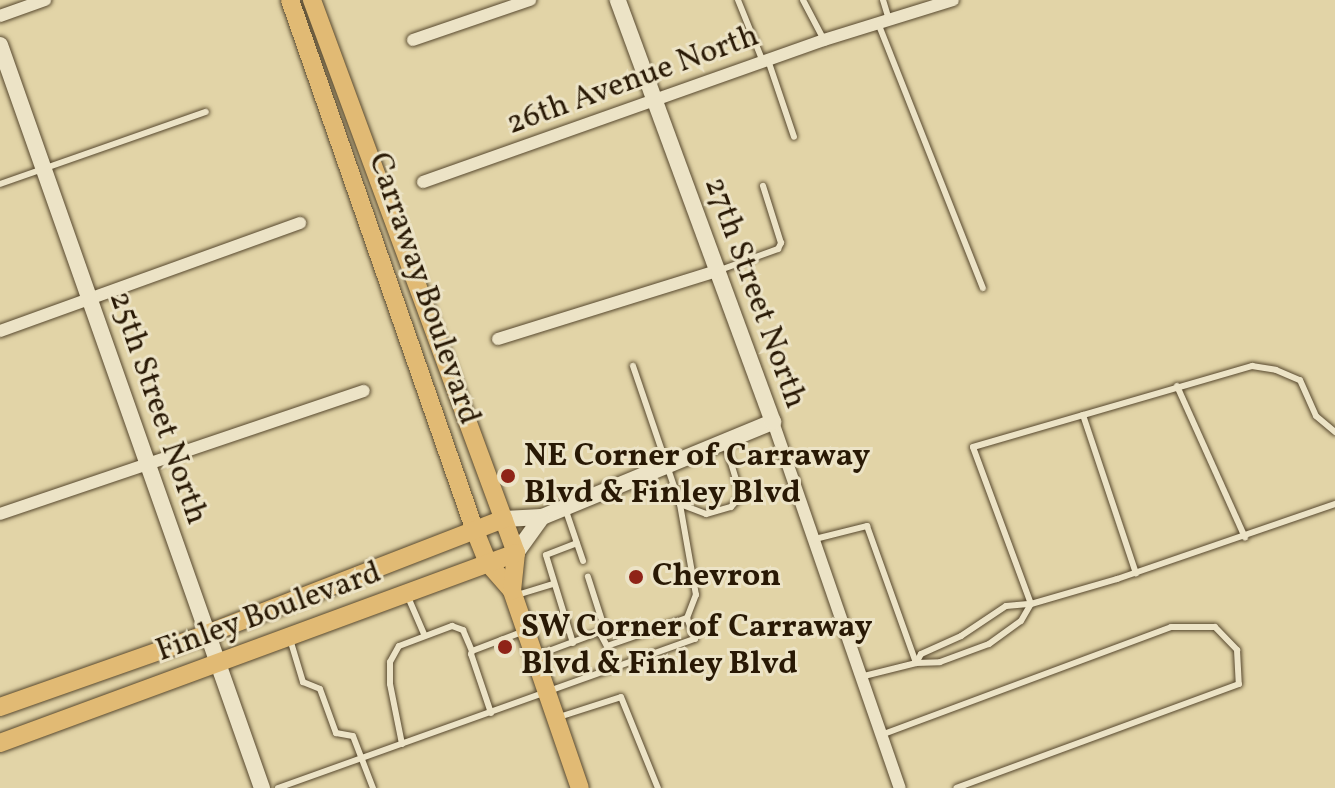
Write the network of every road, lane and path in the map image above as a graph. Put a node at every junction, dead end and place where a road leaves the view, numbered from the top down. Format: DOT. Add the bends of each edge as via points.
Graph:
graph roads {
  1 [pos="45,0"];
  2 [pos="530,0"];
  3 [pos="618,0"];
  4 [pos="738,0"];
  5 [pos="803,0"];
  6 [pos="883,0"];
  7 [pos="953,0"];
  8 [pos="313,3"];
  9 [pos="293,7"];
  10 [pos="0,16"];
  11 [pos="884,22"];
  12 [pos="413,40"];
  13 [pos="824,40"];
  14 [pos="0,47"];
  15 [pos="766,61"];
  16 [pos="653,102"];
  17 [pos="206,112"];
  18 [pos="794,137"];
  19 [pos="43,169"];
  20 [pos="423,182"];
  21 [pos="0,184"];
  22 [pos="763,186"];
  23 [pos="300,223"];
  24 [pos="716,271"];
  25 [pos="983,288"];
  26 [pos="89,299"];
  27 [pos="0,331"];
  28 [pos="498,339"];
  29 [pos="633,366"];
  30 [pos="1177,386"];
  31 [pos="364,391"];
  32 [pos="1083,415"];
  33 [pos="773,422"];
  34 [pos="1335,432"];
  35 [pos="725,441"];
  36 [pos="147,465"];
  37 [pos="668,465"];
  38 [pos="680,504"];
  39 [pos="1335,504"];
  40 [pos="565,507"];
  41 [pos="0,514"];
  42 [pos="542,517"];
  43 [pos="504,519"];
  44 [pos="475,531"];
  45 [pos="1245,537"];
  46 [pos="812,540"];
  47 [pos="577,543"];
  48 [pos="516,553"];
  49 [pos="583,561"];
  50 [pos="488,563"];
  51 [pos="1136,573"];
  52 [pos="588,577"];
  53 [pos="553,584"];
  54 [pos="407,594"];
  55 [pos="512,594"];
  56 [pos="1031,604"];
  57 [pos="687,618"];
  58 [pos="525,630"];
  59 [pos="600,633"];
  60 [pos="207,634"];
  61 [pos="424,634"];
  62 [pos="290,639"];
  63 [pos="573,643"];
  64 [pos="472,651"];
  65 [pos="535,657"];
  66 [pos="916,663"];
  67 [pos="218,665"];
  68 [pos="860,677"];
  69 [pos="548,693"];
  70 [pos="0,707"];
  71 [pos="491,713"];
  72 [pos="556,718"];
  73 [pos="881,735"];
  74 [pos="0,743"];
  75 [pos="402,744"];
  76 [pos="362,758"];
  77 [pos="262,788"];
  78 [pos="278,788"];
  79 [pos="373,788"];
  80 [pos="580,788"];
  81 [pos="658,788"];
  82 [pos="900,788"];
  83 [pos="957,788"];
  1 -- 10 [label="street"];
  2 -- 12 [label="street"];
  3 -- 16 [label="street, 27th Street North"];
  4 -- 15 [label="lane"];
  5 -- 13 [label="lane"];
  6 -- 11 [label="lane"];
  7 -- 11 [label="street, 26th Avenue North"];
  8 -- 43 [label="main road, Carraway Boulevard"];
  9 -- 44 [label="main road, Carraway Boulevard"];
  11 -- 13 [label="street, 26th Avenue North"];
  11 -- 25 [label="lane"];
  13 -- 15 [label="street, 26th Avenue North"];
  14 -- 19 [label="street, 25th Street North"];
  15 -- 16 [label="street, 26th Avenue North"];
  15 -- 18 [label="lane"];
  16 -- 20 [label="street, 26th Avenue North"];
  16 -- 24 [label="street, 27th Street North"];
  17 -- 19 [label="lane"];
  19 -- 21 [label="lane"];
  19 -- 26 [label="street, 25th Street North"];
  22 -- 24 [label="lane" via="781,243 778,249"];
  23 -- 26 [label="street"];
  24 -- 28 [label="street"];
  24 -- 33 [label="street, 27th Street North"];
  26 -- 27 [label="street"];
  26 -- 36 [label="street, 25th Street North"];
  29 -- 37 [label="lane"];
  30 -- 32 [label="lane"];
  30 -- 34 [label="lane" via="1252,366 1276,370 1300,380 1316,416"];
  30 -- 45 [label="lane"];
  31 -- 36 [label="street"];
  32 -- 51 [label="lane"];
  32 -- 56 [label="lane" via="973,447"];
  33 -- 35 [label="street, Finley Boulevard"];
  33 -- 46 [label="street, 27th Street North"];
  35 -- 37 [label="street, Finley Boulevard"];
  35 -- 38 [label="lane" via="741,496 731,507 706,514"];
  36 -- 41 [label="street"];
  36 -- 60 [label="street, 25th Street North"];
  37 -- 38 [label="lane"];
  37 -- 40 [label="street, Finley Boulevard"];
  38 -- 57 [label="lane" via="696,595"];
  39 -- 45 [label="lane"];
  40 -- 42 [label="street, Finley Boulevard"];
  40 -- 47 [label="lane"];
  42 -- 43 [label="street, Finley Boulevard"];
  42 -- 48 [label="street"];
  43 -- 44 [label="main road, Finley Boulevard"];
  43 -- 48 [label="main road, Carraway Boulevard"];
  44 -- 50 [label="main road, Carraway Boulevard"];
  44 -- 60 [label="main road, Finley Boulevard"];
  45 -- 51 [label="lane"];
  46 -- 66 [label="lane" via="867,526"];
  46 -- 68 [label="street, 27th Street North"];
  47 -- 49 [label="lane"];
  47 -- 53 [label="lane" via="546,555"];
  48 -- 50 [label="main road, Finley Boulevard"];
  48 -- 55 [label="main road, Carraway Boulevard"];
  50 -- 54 [label="main road, Finley Boulevard"];
  50 -- 55 [label="main road, Carraway Boulevard"];
  51 -- 56 [label="lane"];
  52 -- 59 [label="lane" via="604,624"];
  53 -- 55 [label="lane"];
  53 -- 63 [label="lane"];
  54 -- 61 [label="lane"];
  54 -- 62 [label="main road, Finley Boulevard"];
  55 -- 58 [label="main road, Carraway Boulevard"];
  56 -- 66 [label="lane" via="1006,606 921,654"];
  56 -- 66 [label="lane" via="1021,621 989,644 940,662"];
  57 -- 59 [label="lane" via="607,646"];
  57 -- 69 [label="lane" via="695,639"];
  58 -- 64 [label="lane"];
  58 -- 65 [label="main road, Carraway Boulevard"];
  59 -- 63 [label="lane"];
  60 -- 67 [label="street, 25th Street North"];
  60 -- 70 [label="main road, Finley Boulevard"];
  61 -- 64 [label="lane" via="452,626 463,630"];
  61 -- 75 [label="lane" via="399,646 390,662"];
  62 -- 67 [label="main road, Finley Boulevard"];
  62 -- 76 [label="lane" via="303,682 320,689 336,733 353,736"];
  63 -- 65 [label="lane"];
  64 -- 71 [label="lane"];
  65 -- 69 [label="main road, Carraway Boulevard"];
  66 -- 68 [label="lane"];
  67 -- 74 [label="main road, Finley Boulevard"];
  67 -- 77 [label="street, 25th Street North"];
  68 -- 73 [label="street, 27th Street North"];
  69 -- 71 [label="lane"];
  69 -- 72 [label="main road, Carraway Boulevard"];
  71 -- 75 [label="lane"];
  72 -- 80 [label="main road, Carraway Boulevard"];
  72 -- 81 [label="lane" via="621,697"];
  73 -- 82 [label="street, 27th Street North"];
  73 -- 83 [label="lane" via="1171,627 1215,627 1237,650 1239,684"];
  75 -- 76 [label="lane"];
  76 -- 78 [label="lane"];
  76 -- 79 [label="lane"];
}
